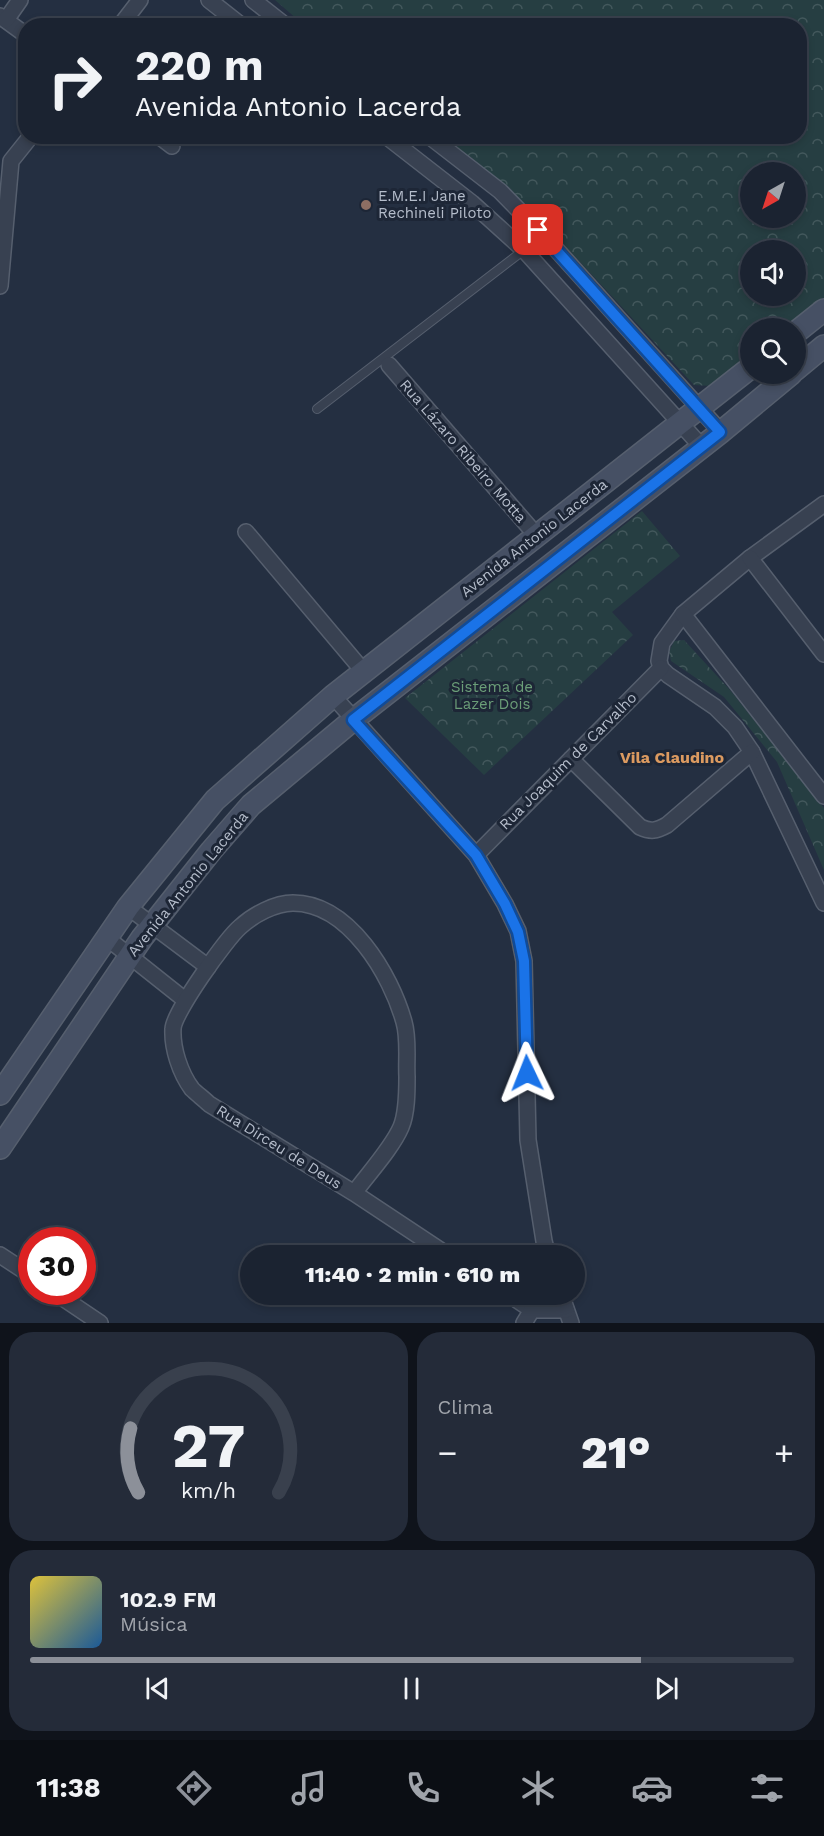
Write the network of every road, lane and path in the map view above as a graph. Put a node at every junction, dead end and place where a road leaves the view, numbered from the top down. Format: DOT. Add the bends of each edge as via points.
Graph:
graph roads {
  1 [pos="20,0"];
  2 [pos="140,0"];
  3 [pos="209,0"];
  4 [pos="253,0"];
  5 [pos="3,18"];
  6 [pos="126,18"];
  7 [pos="232,18"];
  8 [pos="275,18"];
  9 [pos="18,29"];
  10 [pos="23,144"];
  11 [pos="169,144"];
  12 [pos="396,144"];
  13 [pos="439,144"];
  14 [pos="172,146"];
  15 [pos="6,160"];
  16 [pos="524,250"];
  17 [pos="0,286"];
  18 [pos="823,313"];
  19 [pos="806,325"];
  20 [pos="824,346"];
  21 [pos="806,361"];
  22 [pos="389,365"];
  23 [pos="740,376"];
  24 [pos="779,384"];
  25 [pos="700,408"];
  26 [pos="316,410"];
  27 [pos="681,423"];
  28 [pos="720,432"];
  29 [pos="701,446"];
  30 [pos="824,504"];
  31 [pos="246,532"];
  32 [pos="537,536"];
  33 [pos="750,558"];
  34 [pos="683,614"];
  35 [pos="824,654"];
  36 [pos="660,664"];
  37 [pos="364,672"];
  38 [pos="333,696"];
  39 [pos="353,720"];
  40 [pos="752,752"];
  41 [pos="571,759"];
  42 [pos="824,796"];
  43 [pos="476,855"];
  44 [pos="824,903"];
  45 [pos="128,906"];
  46 [pos="153,925"];
  47 [pos="107,938"];
  48 [pos="130,956"];
  49 [pos="208,968"];
  50 [pos="185,1000"];
  51 [pos="0,1094"];
  52 [pos="0,1148"];
  53 [pos="354,1193"];
  54 [pos="432,1245"];
  55 [pos="545,1245"];
  56 [pos="0,1255"];
  57 [pos="18,1267"];
  58 [pos="73,1305"];
  59 [pos="518,1305"];
  60 [pos="528,1317"];
  61 [pos="568,1317"];
  62 [pos="100,1323"];
  1 -- 5 [label="street"];
  2 -- 6 [label="street"];
  3 -- 7 [label="street"];
  4 -- 8 [label="street"];
  5 -- 9 [label="street"];
  10 -- 15 [label="street"];
  11 -- 14 [label="street"];
  12 -- 16 [label="street"];
  13 -- 25 [label="street" via="500,191"];
  15 -- 17 [label="street"];
  16 -- 26 [label="lane"];
  16 -- 27 [label="street"];
  18 -- 19 [label="main road"];
  20 -- 21 [label="main road"];
  22 -- 32 [label="street, Rua Lázaro Ribeiro Motta"];
  23 -- 25 [label="main road, Avenida Antonio Lacerda"];
  24 -- 28 [label="main road, Avenida Antonio Lacerda"];
  25 -- 27 [label="main road, Avenida Antonio Lacerda"];
  25 -- 28 [label="street"];
  27 -- 29 [label="street"];
  27 -- 32 [label="main road, Avenida Antonio Lacerda"];
  28 -- 29 [label="main road, Avenida Antonio Lacerda"];
  29 -- 39 [label="main road, Avenida Antonio Lacerda"];
  30 -- 33 [label="street"];
  31 -- 37 [label="street"];
  32 -- 37 [label="main road, Avenida Antonio Lacerda"];
  33 -- 34 [label="street"];
  33 -- 35 [label="street"];
  34 -- 36 [label="street" via="662,643"];
  34 -- 42 [label="street"];
  36 -- 40 [label="street" via="677,682 715,707"];
  36 -- 41 [label="street, Rua Joaquim de Carvalho"];
  37 -- 38 [label="main road, Avenida Antonio Lacerda"];
  38 -- 39 [label="street"];
  38 -- 45 [label="main road, Avenida Antonio Lacerda" via="215,800"];
  39 -- 43 [label="street"];
  39 -- 46 [label="main road, Avenida Antonio Lacerda" via="251,805"];
  40 -- 41 [label="street" via="656,831 640,826"];
  40 -- 44 [label="street"];
  41 -- 43 [label="street, Rua Joaquim de Carvalho"];
  43 -- 55 [label="street" via="518,932 524,961 528,1140"];
  45 -- 46 [label="street"];
  45 -- 47 [label="main road, Avenida Antonio Lacerda"];
  46 -- 48 [label="main road, Avenida Antonio Lacerda"];
  46 -- 49 [label="street"];
  47 -- 48 [label="street"];
  47 -- 51 [label="main road, Avenida Antonio Lacerda"];
  48 -- 50 [label="street"];
  48 -- 52 [label="main road, Avenida Antonio Lacerda"];
  49 -- 50 [label="street, Rua Dirceu de Deus"];
  49 -- 53 [label="street, Rua Dirceu de Deus" via="239,927 267,909 291,903 308,905 344,923 389,981 405,1025 407,1093 402,1126"];
  50 -- 53 [label="street, Rua Dirceu de Deus" via="172,1027 176,1058 191,1088 209,1104"];
  53 -- 54 [label="street, Rua Dirceu de Deus"];
  56 -- 57 [label="street"];
  58 -- 62 [label="street"];
  59 -- 60 [label="street"];
  60 -- 61 [label="street"];
}
